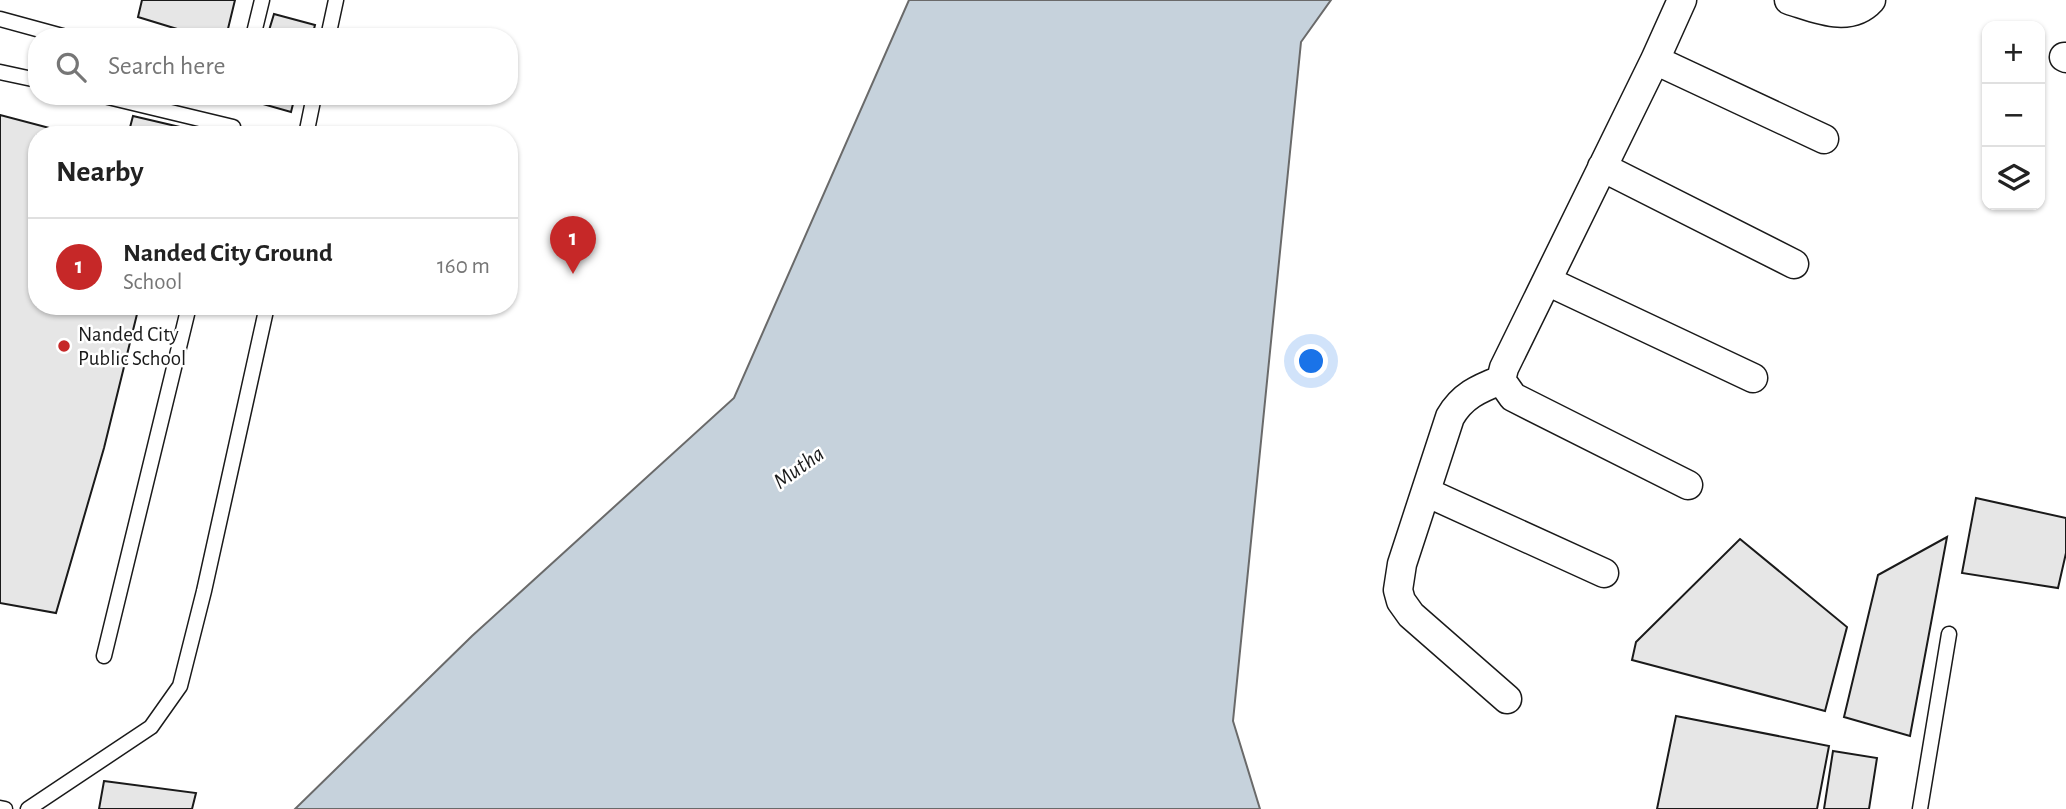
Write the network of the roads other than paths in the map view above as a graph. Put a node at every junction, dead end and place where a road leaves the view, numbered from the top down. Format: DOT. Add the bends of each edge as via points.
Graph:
graph roads {
  1 [pos="262,0"];
  2 [pos="336,0"];
  3 [pos="1682,0"];
  4 [pos="1789,0"];
  5 [pos="1871,0"];
  6 [pos="0,19"];
  7 [pos="33,28"];
  8 [pos="255,28"];
  9 [pos="330,28"];
  10 [pos="1655,60"];
  11 [pos="0,72"];
  12 [pos="28,78"];
  13 [pos="141,105"];
  14 [pos="312,105"];
  15 [pos="229,126"];
  16 [pos="308,126"];
  17 [pos="1824,139"];
  18 [pos="1602,167"];
  19 [pos="1794,264"];
  20 [pos="1547,281"];
  21 [pos="187,315"];
  22 [pos="265,315"];
  23 [pos="1753,378"];
  24 [pos="1501,380"];
  25 [pos="1688,485"];
  26 [pos="1426,492"];
  27 [pos="1604,573"];
  28 [pos="1949,634"];
  29 [pos="104,656"];
  30 [pos="1507,699"];
  31 [pos="28,809"];
  32 [pos="1920,809"];
  1 -- 8 [label="lane"];
  2 -- 9 [label="lane"];
  3 -- 10 [label="street"];
  4 -- 5 [label="street" via="1836,13 1863,8"];
  6 -- 7 [label="lane"];
  10 -- 17 [label="street"];
  10 -- 18 [label="street"];
  11 -- 12 [label="lane"];
  13 -- 15 [label="lane"];
  14 -- 16 [label="lane"];
  18 -- 19 [label="street"];
  18 -- 20 [label="street"];
  20 -- 23 [label="street"];
  20 -- 24 [label="street"];
  21 -- 29 [label="lane"];
  22 -- 31 [label="lane" via="180,686 150,727"];
  24 -- 25 [label="street" via="1513,397"];
  24 -- 26 [label="street" via="1458,404"];
  26 -- 27 [label="street"];
  26 -- 30 [label="street" via="1402,564 1401,601"];
  28 -- 32 [label="lane"];
}
